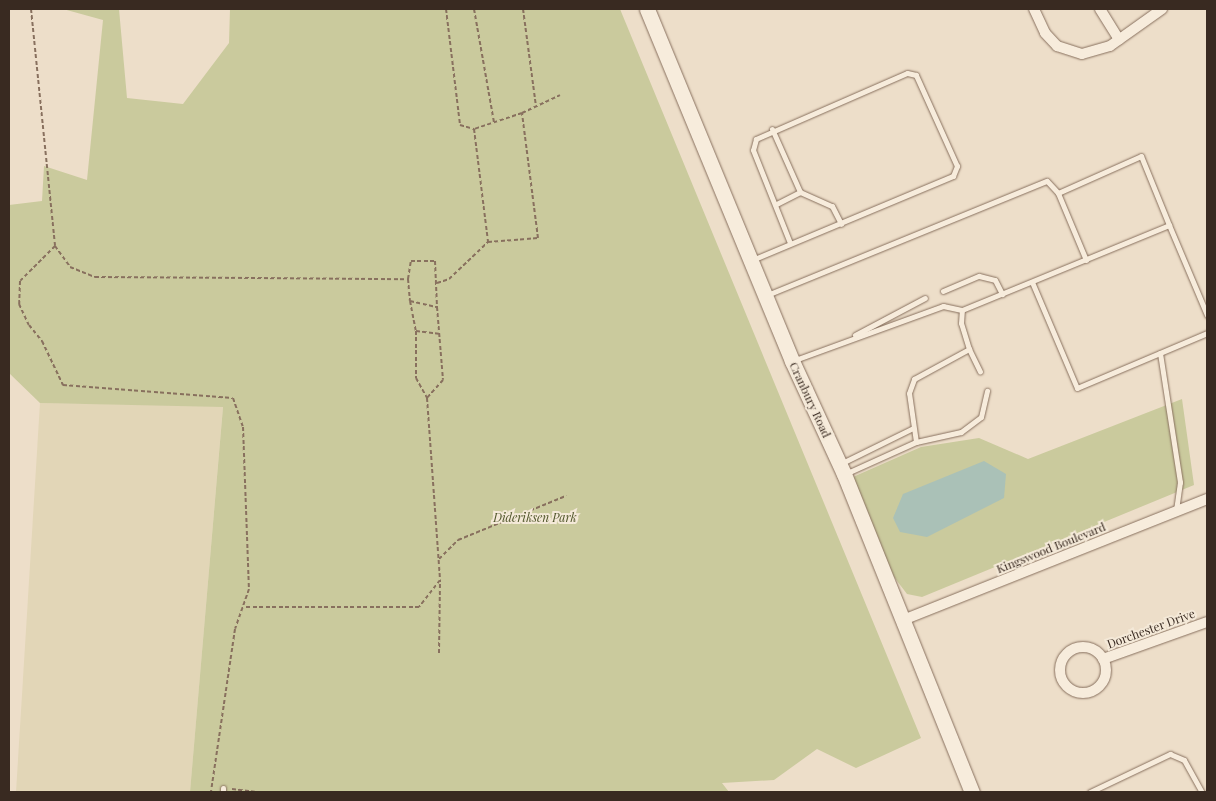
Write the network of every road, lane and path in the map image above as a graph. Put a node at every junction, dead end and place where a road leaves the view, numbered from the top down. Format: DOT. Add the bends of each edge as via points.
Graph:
graph roads {
  1 [pos="30,9"];
  2 [pos="446,9"];
  3 [pos="474,9"];
  4 [pos="522,9"];
  5 [pos="647,9"];
  6 [pos="1034,9"];
  7 [pos="1100,9"];
  8 [pos="1162,9"];
  9 [pos="1119,40"];
  10 [pos="560,94"];
  11 [pos="536,106"];
  12 [pos="522,113"];
  13 [pos="494,122"];
  14 [pos="474,129"];
  15 [pos="772,129"];
  16 [pos="800,192"];
  17 [pos="1058,192"];
  18 [pos="776,204"];
  19 [pos="841,224"];
  20 [pos="1169,225"];
  21 [pos="488,242"];
  22 [pos="790,243"];
  23 [pos="55,246"];
  24 [pos="750,260"];
  25 [pos="1086,260"];
  26 [pos="408,279"];
  27 [pos="1032,282"];
  28 [pos="437,283"];
  29 [pos="943,291"];
  30 [pos="1002,294"];
  31 [pos="765,296"];
  32 [pos="925,298"];
  33 [pos="410,301"];
  34 [pos="437,307"];
  35 [pos="962,310"];
  36 [pos="1207,314"];
  37 [pos="416,331"];
  38 [pos="1207,333"];
  39 [pos="439,334"];
  40 [pos="853,336"];
  41 [pos="969,350"];
  42 [pos="1160,353"];
  43 [pos="792,361"];
  44 [pos="980,372"];
  45 [pos="987,390"];
  46 [pos="427,398"];
  47 [pos="913,428"];
  48 [pos="916,442"];
  49 [pos="842,469"];
  50 [pos="566,496"];
  51 [pos="1207,499"];
  52 [pos="1176,512"];
  53 [pos="439,559"];
  54 [pos="440,580"];
  55 [pos="243,607"];
  56 [pos="903,620"];
  57 [pos="1207,622"];
  58 [pos="439,653"];
  59 [pos="1103,659"];
  60 [pos="212,787"];
  61 [pos="223,790"];
  62 [pos="211,792"];
  63 [pos="255,792"];
  64 [pos="972,792"];
  65 [pos="1090,792"];
  66 [pos="1202,792"];
  1 -- 23 [label="path"];
  2 -- 14 [label="path" via="460,125"];
  3 -- 13 [label="path"];
  4 -- 11 [label="path"];
  5 -- 24 [label="main road, Cranbury Road"];
  6 -- 9 [label="street" via="1045,33 1063,50 1092,54"];
  7 -- 9 [label="street"];
  8 -- 9 [label="street"];
  10 -- 11 [label="path"];
  11 -- 12 [label="path"];
  12 -- 13 [label="path"];
  12 -- 21 [label="path" via="538,238"];
  13 -- 14 [label="path"];
  14 -- 21 [label="path"];
  15 -- 16 [label="lane"];
  15 -- 18 [label="lane" via="752,145"];
  15 -- 19 [label="lane" via="907,73 921,79 956,171 948,179"];
  16 -- 18 [label="lane"];
  16 -- 19 [label="lane" via="832,206"];
  17 -- 20 [label="lane" via="1141,156"];
  17 -- 25 [label="lane"];
  17 -- 31 [label="lane" via="1047,181"];
  18 -- 22 [label="lane"];
  19 -- 22 [label="lane"];
  20 -- 25 [label="lane"];
  20 -- 36 [label="lane"];
  21 -- 28 [label="path" via="449,279"];
  22 -- 24 [label="lane"];
  23 -- 26 [label="path" via="70,266 94,276"];
  23 -- 55 [label="path" via="20,281 19,304 62,385 233,398 243,427 249,589"];
  24 -- 31 [label="main road, Cranbury Road"];
  25 -- 27 [label="lane"];
  26 -- 28 [label="path" via="411,261 435,261"];
  26 -- 33 [label="path"];
  27 -- 30 [label="lane"];
  27 -- 42 [label="lane" via="1077,388"];
  28 -- 34 [label="path"];
  29 -- 30 [label="lane" via="979,276 995,280"];
  30 -- 35 [label="lane"];
  31 -- 43 [label="main road, Cranbury Road"];
  32 -- 40 [label="lane"];
  33 -- 34 [label="path"];
  33 -- 37 [label="path"];
  34 -- 39 [label="path"];
  35 -- 40 [label="lane" via="943,306 876,333"];
  35 -- 41 [label="lane" via="962,329"];
  37 -- 39 [label="path"];
  37 -- 46 [label="path" via="416,378"];
  38 -- 42 [label="lane"];
  39 -- 46 [label="path" via="443,380"];
  40 -- 43 [label="lane"];
  41 -- 44 [label="lane"];
  41 -- 47 [label="lane" via="914,379 909,393"];
  42 -- 52 [label="lane" via="1180,482"];
  43 -- 49 [label="main road, Cranbury Road"];
  45 -- 48 [label="lane" via="987,404 972,426"];
  46 -- 53 [label="path"];
  47 -- 48 [label="lane"];
  47 -- 49 [label="lane"];
  48 -- 49 [label="lane"];
  49 -- 56 [label="main road, Cranbury Road"];
  50 -- 53 [label="path" via="458,540"];
  51 -- 52 [label="street, Kingswood Boulevard"];
  52 -- 56 [label="street, Kingswood Boulevard"];
  53 -- 54 [label="path"];
  54 -- 55 [label="path" via="419,607"];
  54 -- 58 [label="path"];
  55 -- 60 [label="path" via="235,629"];
  56 -- 64 [label="main road, Cranbury Road"];
  57 -- 59 [label="street, Dorchester Drive"];
  59 -- 59 [label="street" via="1088,648 1074,649 1063,658 1062,679 1078,693 1092,691 1105,675"];
  60 -- 61 [label="path"];
  60 -- 62 [label="path"];
  61 -- 63 [label="path"];
  65 -- 66 [label="lane" via="1170,754 1184,760"];
}
